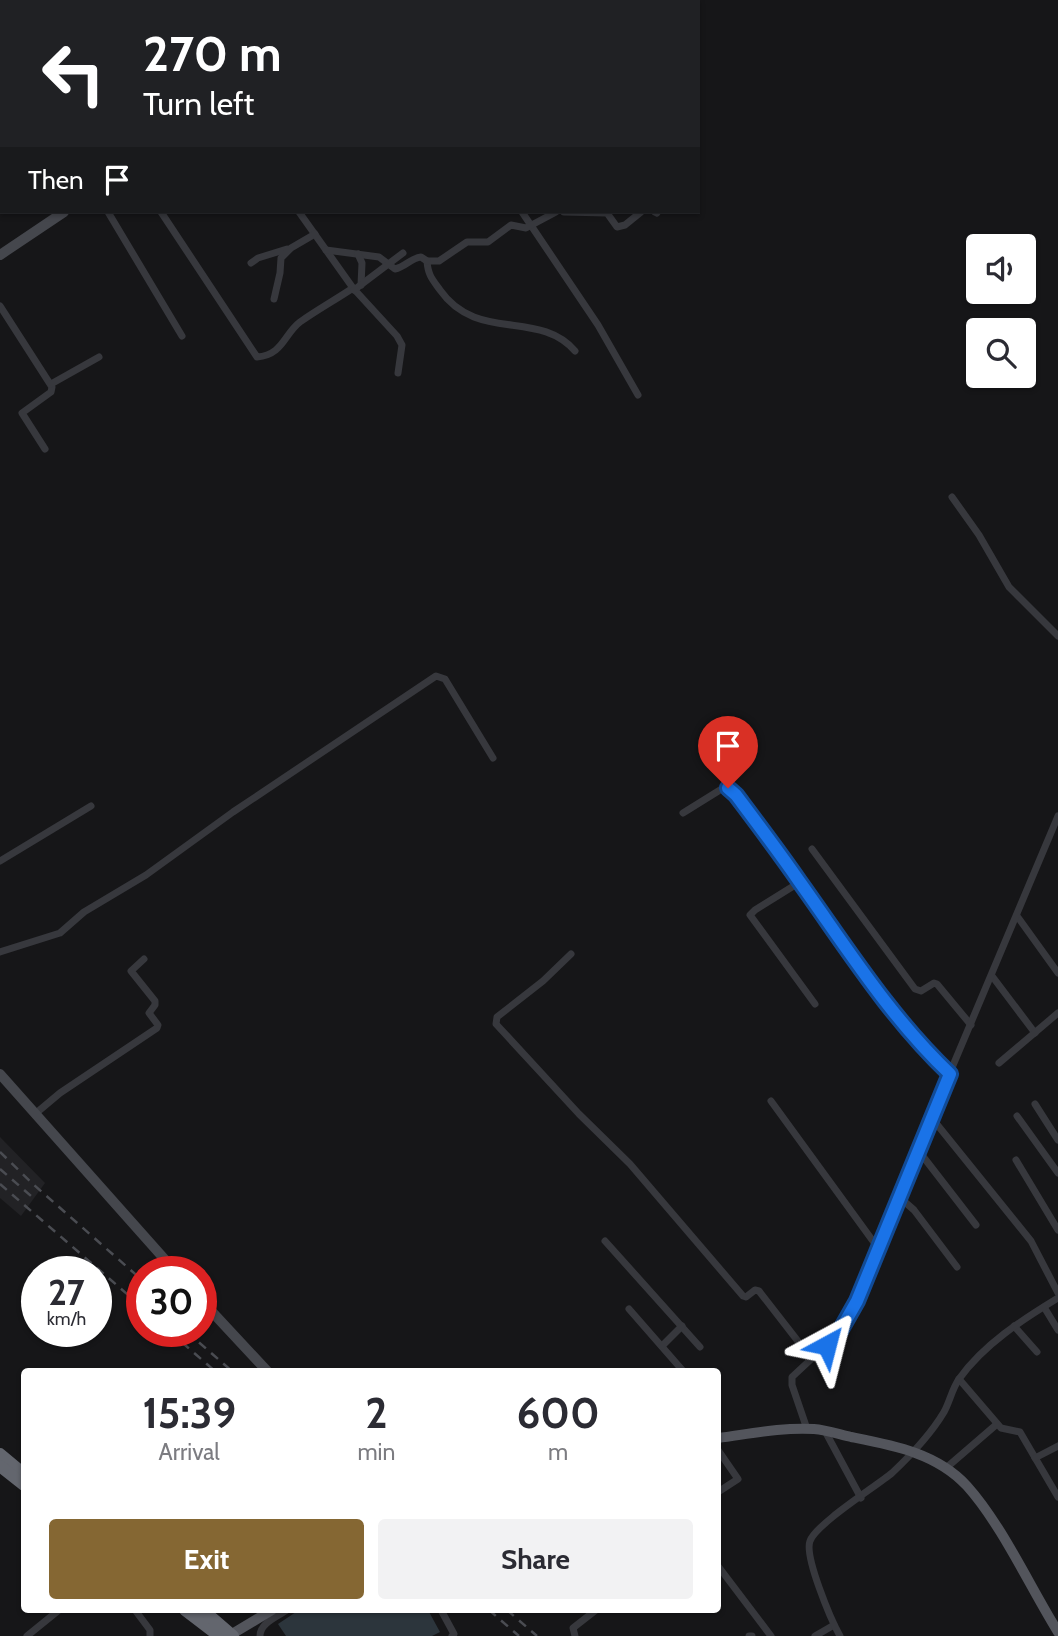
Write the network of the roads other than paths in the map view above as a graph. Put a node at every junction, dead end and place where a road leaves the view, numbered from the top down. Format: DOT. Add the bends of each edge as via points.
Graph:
graph roads {
  1 [pos="58,214"];
  2 [pos="109,214"];
  3 [pos="161,214"];
  4 [pos="300,214"];
  5 [pos="523,214"];
  6 [pos="552,214"];
  7 [pos="608,214"];
  8 [pos="639,214"];
  9 [pos="531,225"];
  10 [pos="314,234"];
  11 [pos="292,248"];
  12 [pos="326,250"];
  13 [pos="403,253"];
  14 [pos="358,254"];
  15 [pos="0,255"];
  16 [pos="427,261"];
  17 [pos="251,263"];
  18 [pos="388,265"];
  19 [pos="356,288"];
  20 [pos="274,299"];
  21 [pos="0,306"];
  22 [pos="182,336"];
  23 [pos="575,351"];
  24 [pos="99,357"];
  25 [pos="398,373"];
  26 [pos="51,384"];
  27 [pos="638,395"];
  28 [pos="45,449"];
  29 [pos="952,497"];
  30 [pos="1058,636"];
  31 [pos="494,758"];
  32 [pos="91,806"];
  33 [pos="683,813"];
  34 [pos="1058,816"];
  35 [pos="812,849"];
  36 [pos="0,860"];
  37 [pos="800,882"];
  38 [pos="1017,916"];
  39 [pos="0,952"];
  40 [pos="571,954"];
  41 [pos="144,959"];
  42 [pos="1058,973"];
  43 [pos="992,976"];
  44 [pos="815,1004"];
  45 [pos="1058,1013"];
  46 [pos="971,1025"];
  47 [pos="1035,1033"];
  48 [pos="999,1063"];
  49 [pos="0,1074"];
  50 [pos="950,1074"];
  51 [pos="771,1101"];
  52 [pos="1035,1104"];
  53 [pos="35,1114"];
  54 [pos="1017,1116"];
  55 [pos="931,1117"];
  56 [pos="1058,1140"];
  57 [pos="918,1150"];
  58 [pos="1016,1160"];
  59 [pos="1058,1173"];
  60 [pos="898,1196"];
  61 [pos="976,1225"];
  62 [pos="1058,1230"];
  63 [pos="605,1241"];
  64 [pos="878,1248"];
  65 [pos="162,1256"];
  66 [pos="957,1267"];
  67 [pos="1058,1296"];
  68 [pos="1044,1307"];
  69 [pos="629,1309"];
  70 [pos="217,1317"];
  71 [pos="682,1326"];
  72 [pos="1014,1326"];
  73 [pos="1058,1330"];
  74 [pos="662,1346"];
  75 [pos="700,1347"];
  76 [pos="1037,1352"];
  77 [pos="811,1358"];
  78 [pos="264,1368"];
  79 [pos="681,1368"];
  80 [pos="959,1378"];
  81 [pos="997,1424"];
  82 [pos="807,1429"];
  83 [pos="825,1431"];
  84 [pos="721,1438"];
  85 [pos="1058,1446"];
  86 [pos="912,1452"];
  87 [pos="0,1454"];
  88 [pos="721,1454"];
  89 [pos="1035,1458"];
  90 [pos="0,1466"];
  91 [pos="946,1468"];
  92 [pos="21,1472"];
  93 [pos="21,1483"];
  94 [pos="721,1490"];
  95 [pos="1058,1497"];
  96 [pos="861,1498"];
  97 [pos="721,1570"];
  98 [pos="55,1613"];
  99 [pos="137,1613"];
  100 [pos="190,1613"];
  101 [pos="206,1613"];
  102 [pos="267,1613"];
  103 [pos="283,1613"];
  104 [pos="443,1613"];
  105 [pos="592,1613"];
  106 [pos="834,1625"];
  107 [pos="1058,1632"];
  108 [pos="27,1636"];
  109 [pos="150,1636"];
  110 [pos="228,1636"];
  111 [pos="260,1636"];
  112 [pos="452,1636"];
  113 [pos="575,1636"];
  114 [pos="771,1636"];
  115 [pos="815,1636"];
  116 [pos="839,1636"];
  1 -- 15 [label="street"];
  2 -- 22 [label="street"];
  3 -- 19 [label="street" via="254,354 262,357 283,345 298,323"];
  4 -- 10 [label="street"];
  5 -- 9 [label="street"];
  6 -- 9 [label="street"];
  7 -- 8 [label="street" via="617,227"];
  9 -- 16 [label="street" via="511,225 488,242 467,242 439,261"];
  9 -- 27 [label="street" via="600,328"];
  10 -- 11 [label="street"];
  10 -- 12 [label="street"];
  11 -- 17 [label="street"];
  11 -- 20 [label="street" via="281,258"];
  12 -- 14 [label="street"];
  12 -- 19 [label="street"];
  13 -- 18 [label="street"];
  14 -- 18 [label="street" via="379,257"];
  14 -- 19 [label="street" via="362,264"];
  16 -- 18 [label="street" via="415,258 395,269"];
  16 -- 23 [label="street" via="428,274 447,302 484,322 557,335"];
  18 -- 19 [label="street"];
  19 -- 25 [label="street" via="402,345"];
  21 -- 26 [label="street"];
  24 -- 26 [label="street"];
  26 -- 28 [label="street" via="51,392 22,413"];
  29 -- 30 [label="street" via="1009,587"];
  31 -- 39 [label="street" via="445,679 436,676 146,875 84,912 60,933"];
  32 -- 36 [label="street"];
  33 -- 37 [label="street" via="720,790 730,789"];
  34 -- 38 [label="street"];
  35 -- 46 [label="street" via="915,989 921,991 936,983"];
  37 -- 44 [label="street" via="750,915"];
  37 -- 50 [label="street" via="894,1013"];
  38 -- 42 [label="street"];
  38 -- 43 [label="street"];
  40 -- 77 [label="street" via="497,1017 496,1024 630,1164 743,1296 759,1291"];
  41 -- 53 [label="street" via="131,971 155,1000 149,1013 158,1028"];
  43 -- 46 [label="street"];
  43 -- 47 [label="street"];
  45 -- 47 [label="street"];
  46 -- 50 [label="street"];
  47 -- 48 [label="street"];
  49 -- 53 [label="street"];
  50 -- 55 [label="street"];
  51 -- 64 [label="street"];
  52 -- 56 [label="street"];
  53 -- 65 [label="street"];
  54 -- 59 [label="street"];
  55 -- 57 [label="street"];
  55 -- 67 [label="street" via="1031,1241"];
  57 -- 60 [label="street"];
  57 -- 61 [label="street"];
  58 -- 62 [label="street"];
  60 -- 64 [label="street"];
  60 -- 66 [label="street"];
  63 -- 71 [label="street"];
  64 -- 77 [label="street" via="844,1326"];
  67 -- 68 [label="street"];
  68 -- 72 [label="street"];
  68 -- 73 [label="street"];
  69 -- 74 [label="street"];
  70 -- 78 [label="street"];
  71 -- 74 [label="street"];
  71 -- 75 [label="street"];
  72 -- 76 [label="street"];
  72 -- 80 [label="street"];
  74 -- 79 [label="street"];
  77 -- 82 [label="street" via="791,1380"];
  80 -- 81 [label="street"];
  80 -- 86 [label="street" via="936,1424"];
  81 -- 89 [label="street" via="1020,1432"];
  81 -- 91 [label="street"];
  82 -- 83 [label="main road"];
  82 -- 84 [label="main road"];
  83 -- 86 [label="main road"];
  83 -- 96 [label="street"];
  85 -- 89 [label="street"];
  86 -- 91 [label="main road"];
  86 -- 96 [label="street"];
  87 -- 92 [label="highway"];
  88 -- 94 [label="street" via="738,1479"];
  89 -- 95 [label="street"];
  90 -- 93 [label="highway"];
  91 -- 107 [label="main road" via="983,1506"];
  96 -- 106 [label="street" via="824,1525 809,1543"];
  97 -- 114 [label="street"];
  98 -- 108 [label="street"];
  99 -- 109 [label="street"];
  100 -- 110 [label="highway"];
  101 -- 110 [label="highway"];
  102 -- 110 [label="main road"];
  103 -- 111 [label="street" via="260,1630"];
  104 -- 112 [label="street"];
  105 -- 113 [label="street" via="573,1629"];
  106 -- 115 [label="street"];
  106 -- 116 [label="street"];
}
